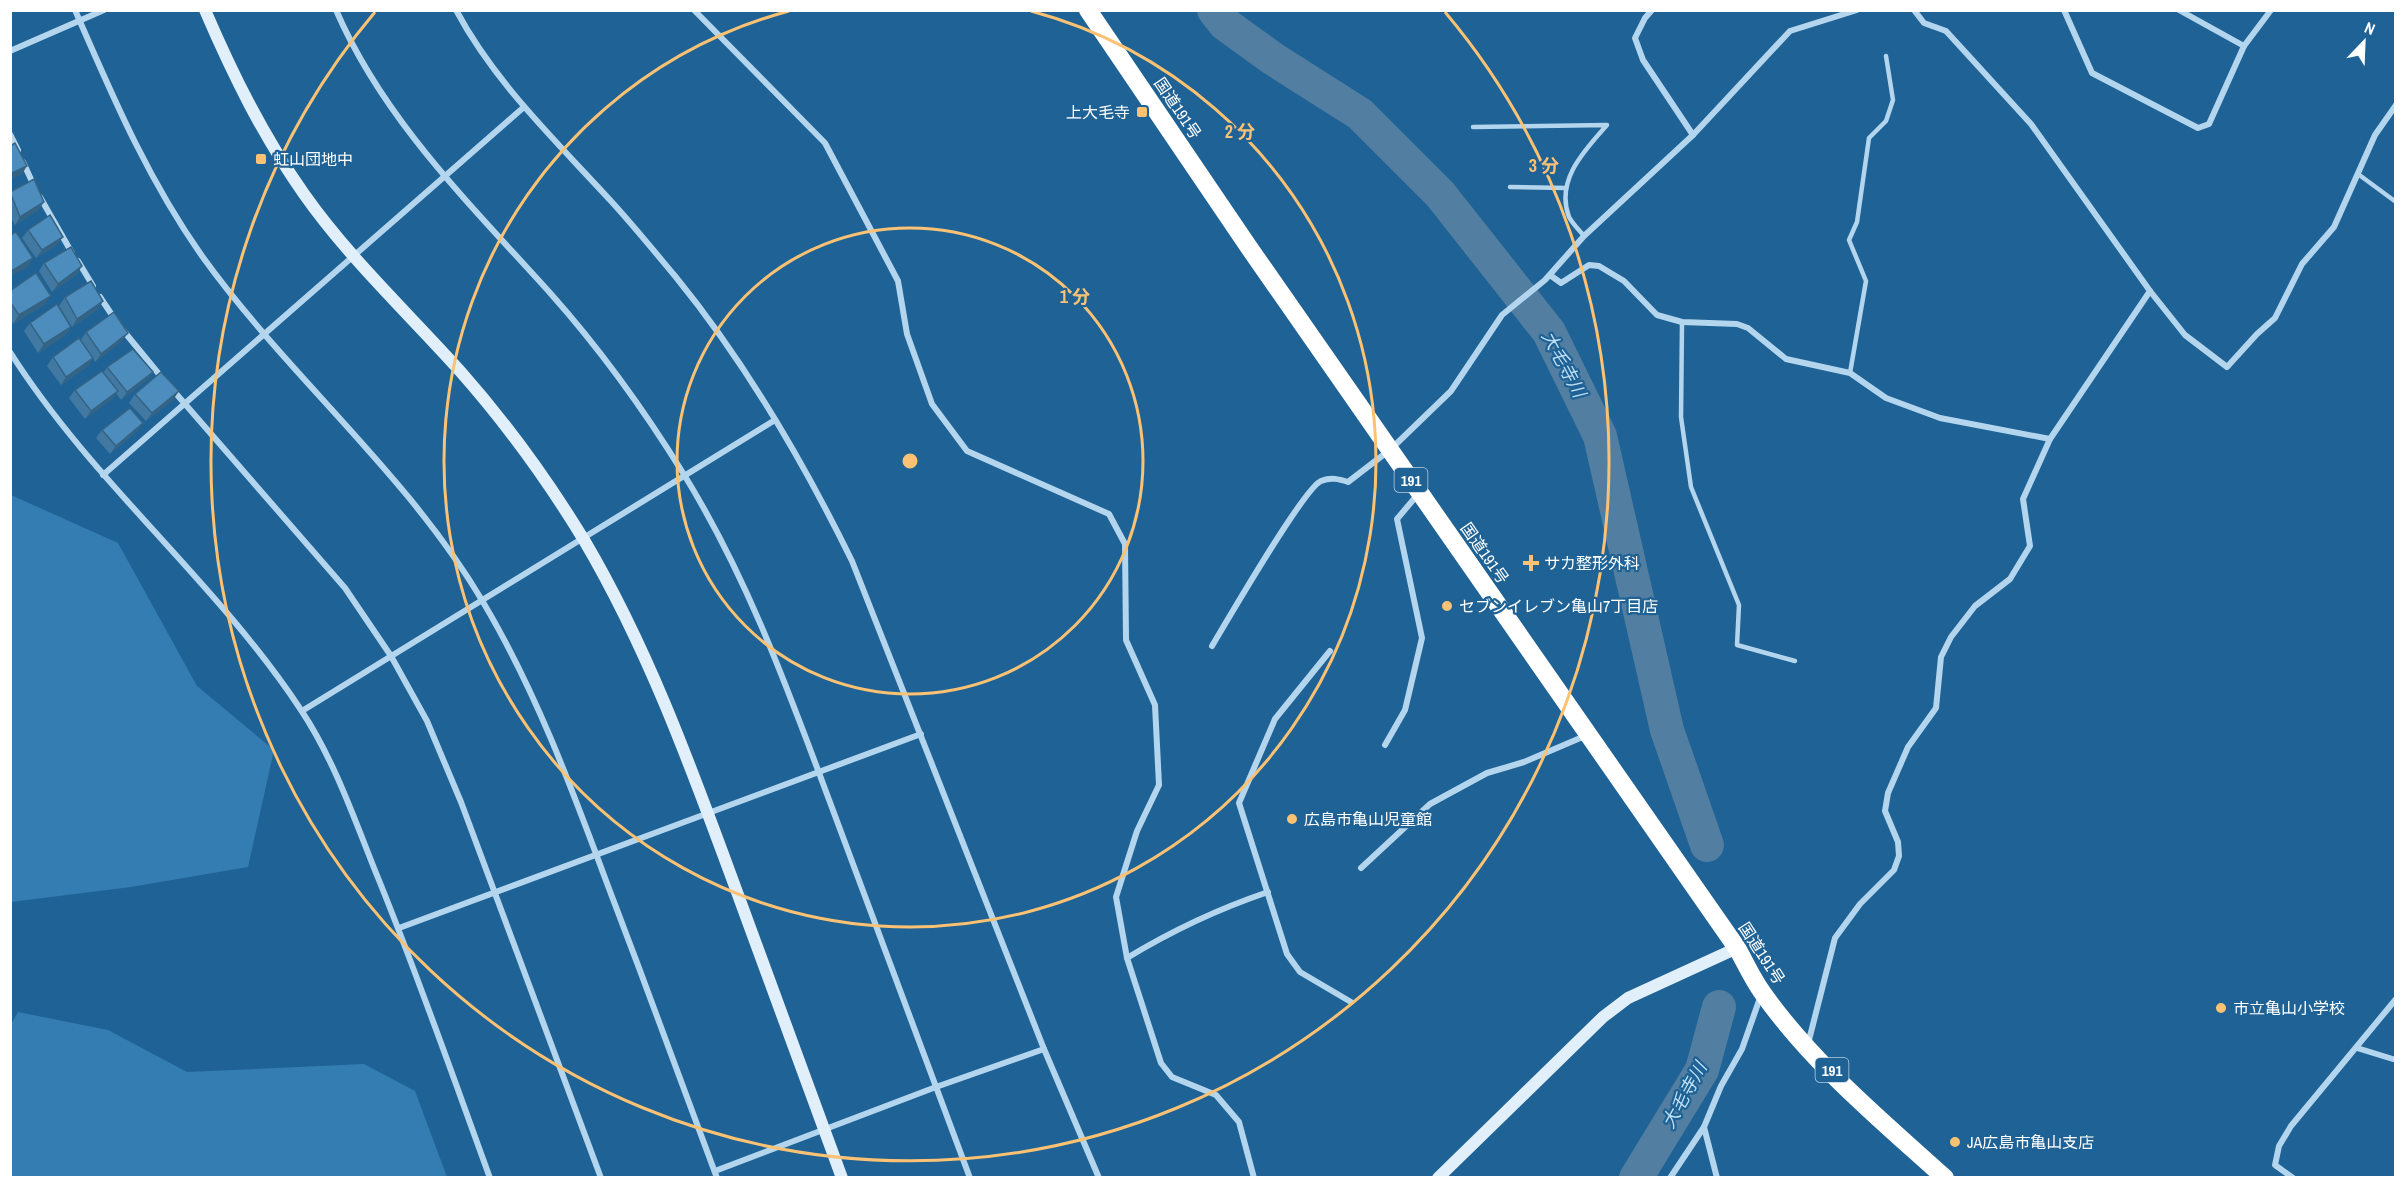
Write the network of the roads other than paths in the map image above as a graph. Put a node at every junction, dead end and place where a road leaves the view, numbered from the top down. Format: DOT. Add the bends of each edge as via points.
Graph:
graph roads {
  1 [pos="75,10"];
  2 [pos="104,10"];
  3 [pos="204,10"];
  4 [pos="336,10"];
  5 [pos="456,10"];
  6 [pos="694,10"];
  7 [pos="1088,10"];
  8 [pos="1652,10"];
  9 [pos="1824,10"];
  10 [pos="1857,10"];
  11 [pos="1914,10"];
  12 [pos="2064,10"];
  13 [pos="2179,10"];
  14 [pos="2271,10"];
  15 [pos="1827,18"];
  16 [pos="80,22"];
  17 [pos="2244,46"];
  18 [pos="10,51"];
  19 [pos="1886,56"];
  20 [pos="2396,105"];
  21 [pos="524,107"];
  22 [pos="1473,127"];
  23 [pos="10,134"];
  24 [pos="1693,135"];
  25 [pos="2358,174"];
  26 [pos="444,177"];
  27 [pos="1510,187"];
  28 [pos="1566,188"];
  29 [pos="2396,202"];
  30 [pos="1584,236"];
  31 [pos="354,256"];
  32 [pos="1548,277"];
  33 [pos="2150,291"];
  34 [pos="1682,322"];
  35 [pos="265,334"];
  36 [pos="10,352"];
  37 [pos="1850,373"];
  38 [pos="184,405"];
  39 [pos="775,420"];
  40 [pos="2050,439"];
  41 [pos="1391,449"];
  42 [pos="104,475"];
  43 [pos="685,476"];
  44 [pos="1419,493"];
  45 [pos="583,539"];
  46 [pos="482,600"];
  47 [pos="1212,646"];
  48 [pos="1330,651"];
  49 [pos="391,656"];
  50 [pos="1795,661"];
  51 [pos="302,711"];
  52 [pos="921,734"];
  53 [pos="1588,734"];
  54 [pos="1384,745"];
  55 [pos="819,772"];
  56 [pos="708,813"];
  57 [pos="597,855"];
  58 [pos="1360,868"];
  59 [pos="495,892"];
  60 [pos="1268,892"];
  61 [pos="399,928"];
  62 [pos="1737,948"];
  63 [pos="1127,958"];
  64 [pos="1762,992"];
  65 [pos="2396,999"];
  66 [pos="1351,1002"];
  67 [pos="1807,1046"];
  68 [pos="2357,1048"];
  69 [pos="1044,1049"];
  70 [pos="2396,1060"];
  71 [pos="936,1087"];
  72 [pos="1704,1127"];
  73 [pos="824,1129"];
  74 [pos="716,1174"];
  75 [pos="490,1178"];
  76 [pos="601,1178"];
  77 [pos="842,1178"];
  78 [pos="970,1178"];
  79 [pos="1099,1178"];
  80 [pos="1254,1178"];
  81 [pos="1438,1178"];
  82 [pos="1670,1178"];
  83 [pos="1717,1178"];
  84 [pos="1945,1178"];
  85 [pos="2293,1178"];
  1 -- 16 [label="street"];
  2 -- 16 [label="street"];
  3 -- 31 [label="street" via="262,131 305,196"];
  4 -- 26 [label="street" via="385,98"];
  5 -- 21 [label="street"];
  6 -- 63 [label="street" via="825,143 898,282 907,334 932,404 967,452 1109,514 1125,544 1126,639 1155,705 1158,785 1137,831 1116,897"];
  7 -- 41 [label="highway, 国道191号 / 191"];
  8 -- 24 [label="street" via="1635,38 1643,60"];
  9 -- 15 [label="street"];
  10 -- 15 [label="street"];
  11 -- 33 [label="street" via="1924,23 1946,31 2031,124"];
  12 -- 17 [label="street" via="2092,73 2198,128 2209,124"];
  13 -- 17 [label="street"];
  14 -- 17 [label="street"];
  15 -- 24 [label="street" via="1790,31"];
  16 -- 18 [label="street"];
  16 -- 35 [label="street" via="125,127 162,196 203,257"];
  19 -- 37 [label="lane" via="1893,100 1886,121 1869,138 1857,222 1849,240 1866,281"];
  20 -- 25 [label="street" via="2375,135"];
  21 -- 26 [label="street"];
  21 -- 39 [label="street" via="676,278 730,347"];
  22 -- 28 [label="lane" via="1607,125 1579,157"];
  23 -- 38 [label="street" via="58,230 114,319"];
  24 -- 30 [label="street"];
  25 -- 29 [label="lane"];
  25 -- 33 [label="street" via="2334,227 2302,264 2275,318 2227,367 2185,335"];
  26 -- 31 [label="street"];
  26 -- 43 [label="street" via="554,297 639,404"];
  27 -- 28 [label="lane"];
  28 -- 30 [label="lane" via="1569,217"];
  30 -- 32 [label="street"];
  31 -- 35 [label="street"];
  31 -- 45 [label="street" via="462,374 526,454"];
  32 -- 34 [label="street" via="1561,283 1589,265 1599,267 1624,281 1657,315"];
  32 -- 41 [label="street" via="1502,315 1451,391"];
  33 -- 40 [label="street"];
  34 -- 37 [label="street" via="1737,324 1748,328 1786,359"];
  34 -- 50 [label="lane" via="1681,417 1691,487 1739,605 1737,645"];
  35 -- 38 [label="street"];
  35 -- 46 [label="street" via="378,459"];
  36 -- 42 [label="street"];
  37 -- 40 [label="street" via="1886,398 1940,418"];
  38 -- 42 [label="street"];
  38 -- 49 [label="street" via="345,588"];
  39 -- 43 [label="street"];
  39 -- 52 [label="street" via="818,492 852,561"];
  40 -- 67 [label="street" via="2023,499 2030,546 2010,579 1975,606 1950,637 1941,657 1936,708 1908,747 1888,793 1885,811 1898,842 1899,856 1894,870 1860,904 1835,938"];
  41 -- 44 [label="highway, 国道191号 / 191"];
  41 -- 47 [label="street" via="1348,482 1332,478 1319,481 1274,544"];
  42 -- 51 [label="street" via="232,618"];
  43 -- 45 [label="street"];
  43 -- 55 [label="street" via="748,592"];
  44 -- 53 [label="highway, 国道191号 / 191"];
  44 -- 54 [label="street" via="1397,519 1422,638 1405,710"];
  45 -- 46 [label="street"];
  45 -- 56 [label="street" via="624,612 661,691"];
  46 -- 49 [label="street"];
  46 -- 57 [label="street" via="525,681"];
  48 -- 60 [label="street" via="1275,719 1239,803"];
  49 -- 51 [label="street"];
  49 -- 59 [label="street" via="427,722"];
  51 -- 61 [label="street" via="345,795"];
  52 -- 55 [label="street"];
  52 -- 69 [label="street"];
  53 -- 58 [label="street" via="1524,762 1487,772 1430,804"];
  53 -- 62 [label="highway, 国道191号 / 191"];
  55 -- 56 [label="street"];
  55 -- 71 [label="street"];
  56 -- 57 [label="street"];
  56 -- 73 [label="street"];
  57 -- 59 [label="street"];
  57 -- 74 [label="street"];
  59 -- 61 [label="street"];
  59 -- 76 [label="street"];
  60 -- 63 [label="street" via="1221,908"];
  60 -- 66 [label="street" via="1287,954 1300,972"];
  61 -- 75 [label="street"];
  62 -- 64 [label="highway, 国道191号 / 191"];
  62 -- 81 [label="street" via="1628,998 1603,1017"];
  63 -- 80 [label="street" via="1161,1062 1172,1077 1216,1095 1239,1122"];
  64 -- 67 [label="highway, 国道191号 / 191"];
  64 -- 72 [label="street" via="1742,1048"];
  65 -- 68 [label="street"];
  67 -- 84 [label="highway, 国道191号 / 191"];
  68 -- 70 [label="street"];
  68 -- 85 [label="street" via="2291,1126 2279,1146 2275,1165"];
  69 -- 71 [label="street"];
  69 -- 79 [label="street"];
  71 -- 73 [label="street"];
  71 -- 78 [label="street"];
  72 -- 82 [label="street"];
  72 -- 83 [label="street"];
  73 -- 74 [label="street"];
  73 -- 77 [label="street"];
}
